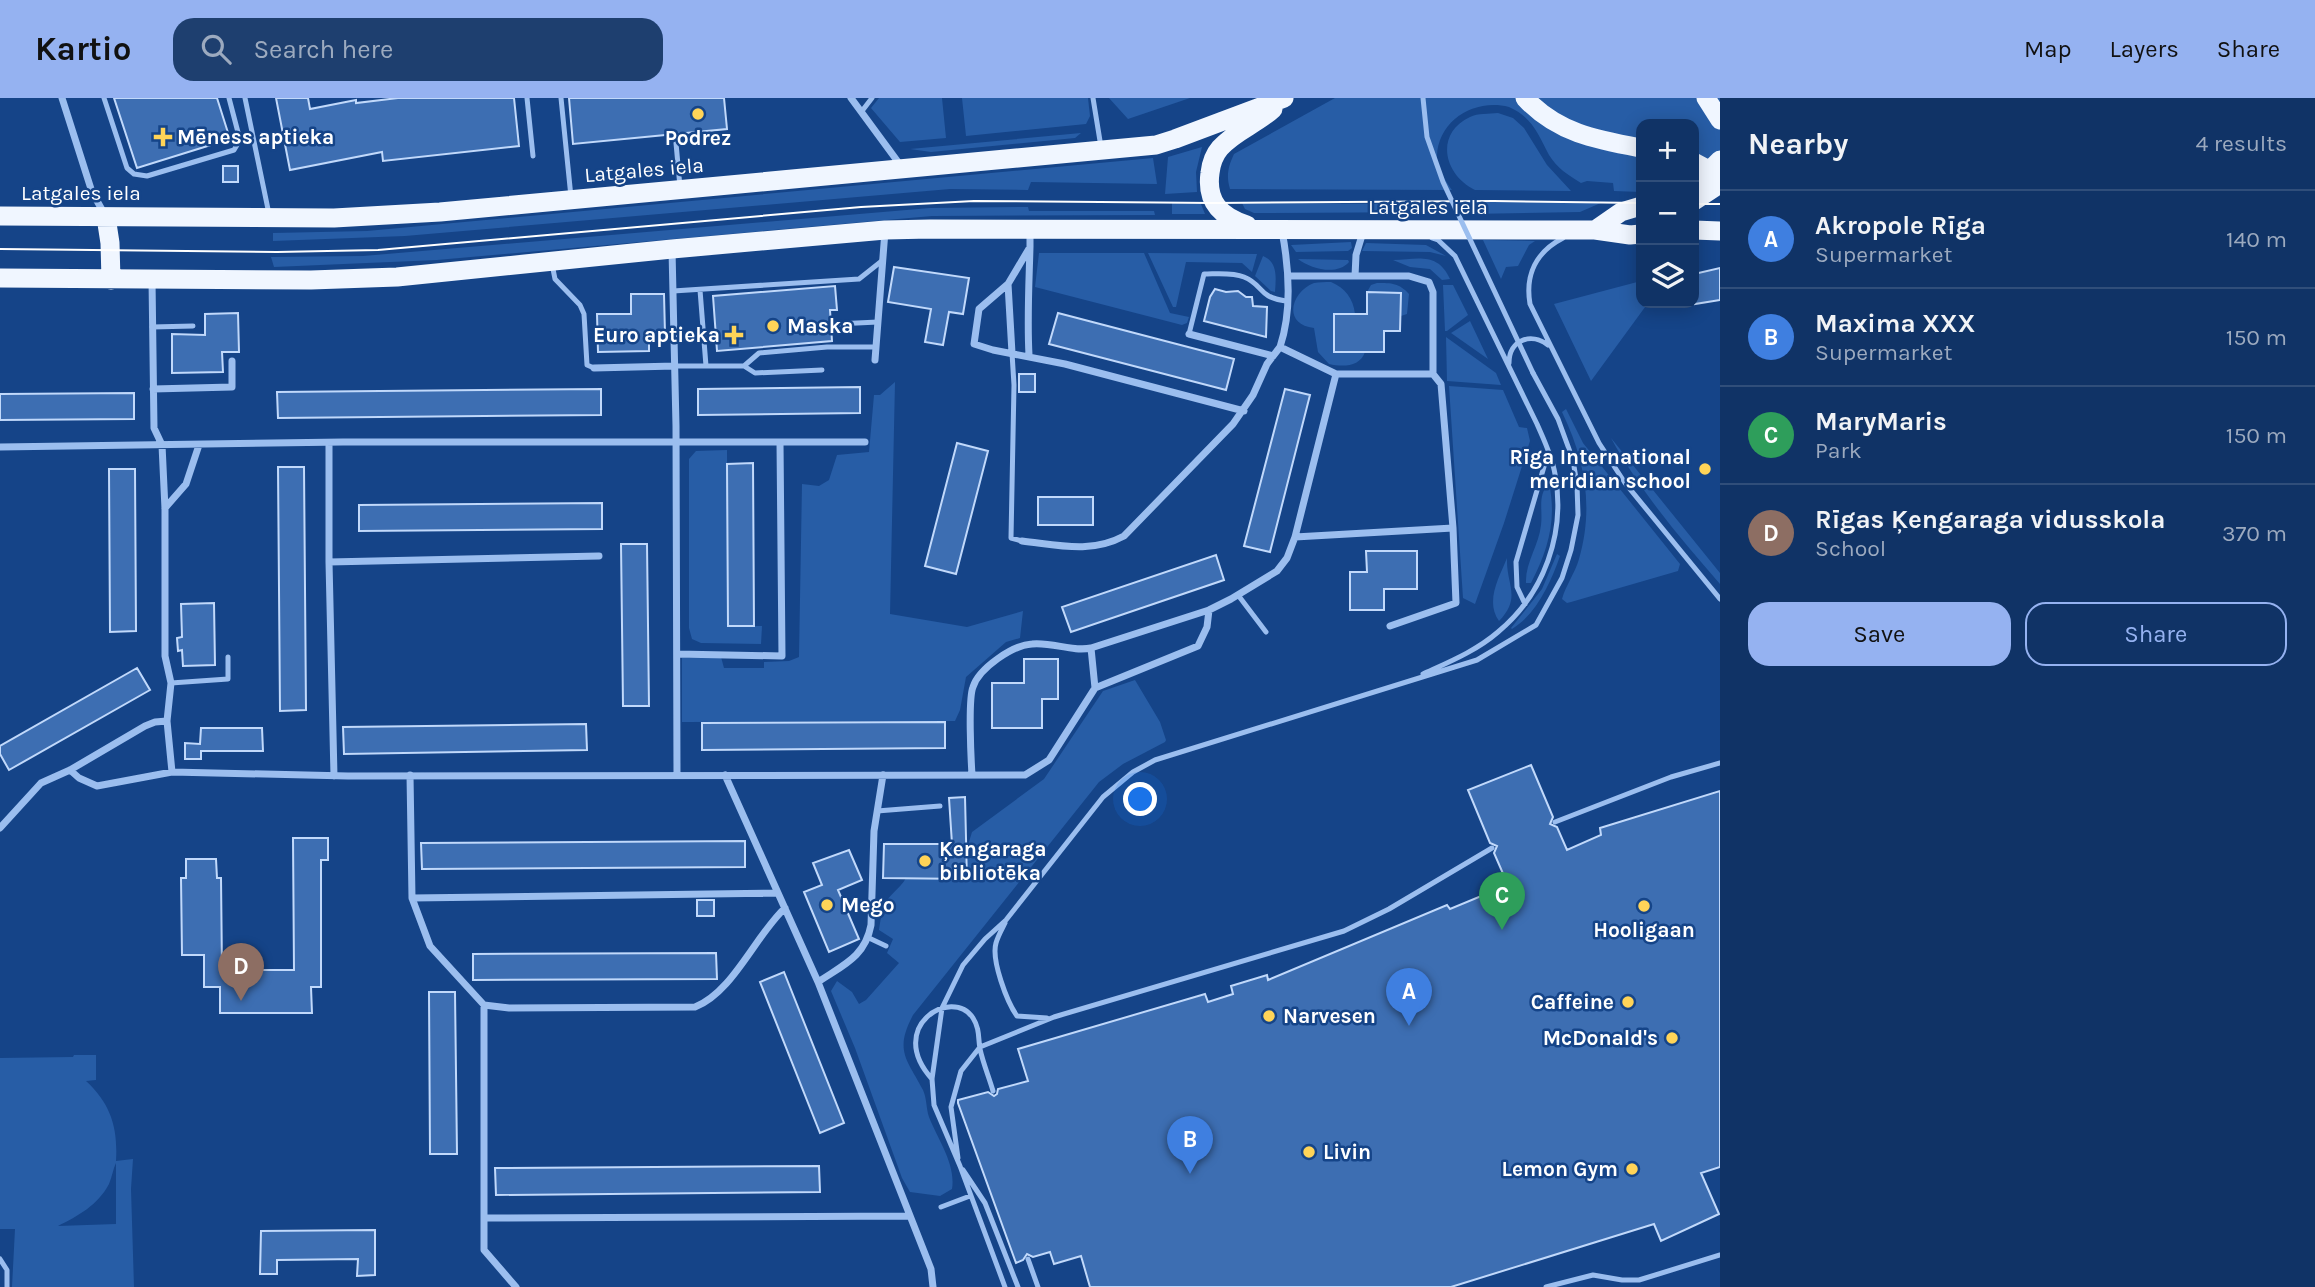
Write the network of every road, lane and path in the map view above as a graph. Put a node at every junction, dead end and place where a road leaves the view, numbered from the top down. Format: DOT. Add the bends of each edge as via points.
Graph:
graph roads {
  1 [pos="62,98"];
  2 [pos="104,98"];
  3 [pos="229,98"];
  4 [pos="245,98"];
  5 [pos="527,98"];
  6 [pos="561,98"];
  7 [pos="851,98"];
  8 [pos="872,98"];
  9 [pos="1093,98"];
  10 [pos="1284,98"];
  11 [pos="1423,98"];
  12 [pos="1525,98"];
  13 [pos="1706,98"];
  14 [pos="862,111"];
  15 [pos="1720,120"];
  16 [pos="676,143"];
  17 [pos="1636,147"];
  18 [pos="1101,150"];
  19 [pos="533,156"];
  20 [pos="1720,160"];
  21 [pos="1699,165"];
  22 [pos="904,169"];
  23 [pos="1720,176"];
  24 [pos="1699,179"];
  25 [pos="1720,184"];
  26 [pos="680,190"];
  27 [pos="1699,198"];
  28 [pos="571,200"];
  29 [pos="1636,208"];
  30 [pos="0,216"];
  31 [pos="106,217"];
  32 [pos="270,218"];
  33 [pos="1636,220"];
  34 [pos="1261,229"];
  35 [pos="1282,229"];
  36 [pos="885,230"];
  37 [pos="1364,230"];
  38 [pos="1410,230"];
  39 [pos="1586,230"];
  40 [pos="1699,230"];
  41 [pos="1720,231"];
  42 [pos="1636,234"];
  43 [pos="1030,237"];
  44 [pos="672,249"];
  45 [pos="885,258"];
  46 [pos="552,261"];
  47 [pos="1289,276"];
  48 [pos="1355,276"];
  49 [pos="0,278"];
  50 [pos="111,280"];
  51 [pos="152,280"];
  52 [pos="1008,284"];
  53 [pos="700,290"];
  54 [pos="673,292"];
  55 [pos="1286,301"];
  56 [pos="878,322"];
  57 [pos="836,324"];
  58 [pos="193,326"];
  59 [pos="152,327"];
  60 [pos="1189,334"];
  61 [pos="876,347"];
  62 [pos="1280,347"];
  63 [pos="1553,351"];
  64 [pos="1012,353"];
  65 [pos="1029,355"];
  66 [pos="1273,356"];
  67 [pos="876,360"];
  68 [pos="232,361"];
  69 [pos="675,366"];
  70 [pos="706,366"];
  71 [pos="744,366"];
  72 [pos="594,368"];
  73 [pos="822,370"];
  74 [pos="1433,373"];
  75 [pos="1512,373"];
  76 [pos="1336,374"];
  77 [pos="153,389"];
  78 [pos="1244,411"];
  79 [pos="676,441"];
  80 [pos="780,442"];
  81 [pos="865,442"];
  82 [pos="329,443"];
  83 [pos="199,445"];
  84 [pos="162,446"];
  85 [pos="0,447"];
  86 [pos="1549,450"];
  87 [pos="165,509"];
  88 [pos="1453,528"];
  89 [pos="1295,537"];
  90 [pos="1022,541"];
  91 [pos="599,556"];
  92 [pos="329,562"];
  93 [pos="1238,595"];
  94 [pos="1720,599"];
  95 [pos="1525,604"];
  96 [pos="1209,610"];
  97 [pos="1390,626"];
  98 [pos="1266,632"];
  99 [pos="1091,648"];
  100 [pos="677,654"];
  101 [pos="228,657"];
  102 [pos="171,682"];
  103 [pos="1408,682"];
  104 [pos="1095,688"];
  105 [pos="167,721"];
  106 [pos="1720,763"];
  107 [pos="70,770"];
  108 [pos="172,772"];
  109 [pos="410,775"];
  110 [pos="677,775"];
  111 [pos="725,775"];
  112 [pos="883,775"];
  113 [pos="972,775"];
  114 [pos="334,776"];
  115 [pos="940,806"];
  116 [pos="877,811"];
  117 [pos="1555,822"];
  118 [pos="0,828"];
  119 [pos="1492,848"];
  120 [pos="777,893"];
  121 [pos="412,898"];
  122 [pos="785,908"];
  123 [pos="1006,920"];
  124 [pos="869,937"];
  125 [pos="886,946"];
  126 [pos="818,982"];
  127 [pos="484,1005"];
  128 [pos="942,1008"];
  129 [pos="1054,1017"];
  130 [pos="980,1047"];
  131 [pos="932,1079"];
  132 [pos="993,1091"];
  133 [pos="960,1166"];
  134 [pos="970,1196"];
  135 [pos="941,1207"];
  136 [pos="910,1216"];
  137 [pos="484,1218"];
  138 [pos="1720,1255"];
  139 [pos="0,1259"];
  140 [pos="1028,1259"];
  141 [pos="1004,1286"];
  142 [pos="7,1287"];
  143 [pos="516,1287"];
  144 [pos="933,1287"];
  145 [pos="1018,1287"];
  146 [pos="1038,1287"];
  147 [pos="1546,1287"];
  1 -- 31 [label="street" via="92,192"];
  2 -- 3 [label="lane" via="127,168 147,176 234,150 240,140"];
  4 -- 32 [label="lane"];
  5 -- 19 [label="lane"];
  6 -- 28 [label="lane"];
  7 -- 14 [label="street"];
  8 -- 14 [label="lane"];
  9 -- 18 [label="lane"];
  10 -- 18 [label="highway, Latgales iela" via="1156,145"];
  10 -- 34 [label="highway, Latgales iela" via="1219,149 1210,170 1213,203 1234,221"];
  11 -- 103 [label="lane, bridge" via="1427,137 1443,182 1558,419 1573,460 1577,515 1562,578 1536,625 1477,660"];
  12 -- 17 [label="highway" via="1566,130"];
  13 -- 15 [label="highway"];
  14 -- 22 [label="street"];
  16 -- 26 [label="lane"];
  18 -- 22 [label="highway, Latgales iela"];
  20 -- 24 [label="highway"];
  21 -- 23 [label="highway, bridge"];
  22 -- 26 [label="highway, Latgales iela"];
  25 -- 27 [label="highway"];
  26 -- 28 [label="highway, Latgales iela"];
  28 -- 32 [label="highway, Latgales iela" via="381,217"];
  29 -- 39 [label="highway"];
  30 -- 31 [label="highway, Latgales iela"];
  31 -- 32 [label="highway, Latgales iela"];
  31 -- 50 [label="highway"];
  33 -- 39 [label="highway"];
  34 -- 35 [label="highway, Latgales iela"];
  34 -- 43 [label="highway, Latgales iela"];
  35 -- 37 [label="highway, Latgales iela"];
  35 -- 47 [label="street"];
  36 -- 43 [label="highway, Latgales iela"];
  36 -- 44 [label="highway, Latgales iela"];
  36 -- 45 [label="street"];
  37 -- 38 [label="highway, Latgales iela"];
  37 -- 48 [label="street"];
  38 -- 39 [label="highway, Latgales iela"];
  38 -- 75 [label="lane" via="1438,240 1455,256"];
  39 -- 42 [label="highway"];
  39 -- 63 [label="lane" via="1549,245 1537,258 1527,289"];
  40 -- 41 [label="highway"];
  43 -- 52 [label="street"];
  43 -- 65 [label="street"];
  44 -- 46 [label="highway, Latgales iela"];
  44 -- 54 [label="street"];
  45 -- 53 [label="lane" via="859,279"];
  45 -- 56 [label="street"];
  46 -- 51 [label="highway, Latgales iela" via="357,278"];
  46 -- 72 [label="lane" via="555,279 584,314 585,355 587,365"];
  47 -- 48 [label="street"];
  47 -- 55 [label="street"];
  48 -- 74 [label="street" via="1409,276 1429,282 1433,292"];
  49 -- 50 [label="highway, Latgales iela"];
  50 -- 51 [label="highway, Latgales iela"];
  51 -- 59 [label="street"];
  52 -- 64 [label="street"];
  52 -- 64 [label="street" via="979,309 974,344"];
  53 -- 54 [label="lane"];
  53 -- 70 [label="lane"];
  54 -- 69 [label="street"];
  55 -- 60 [label="lane" via="1266,296 1241,275 1204,274"];
  55 -- 62 [label="street" via="1286,329"];
  56 -- 57 [label="lane"];
  56 -- 61 [label="street"];
  58 -- 59 [label="lane"];
  59 -- 77 [label="street"];
  60 -- 66 [label="street"];
  61 -- 67 [label="street"];
  61 -- 71 [label="lane" via="760,353"];
  62 -- 66 [label="street"];
  62 -- 76 [label="street"];
  63 -- 75 [label="lane" via="1541,340 1525,339 1512,349"];
  63 -- 94 [label="lane" via="1599,443 1625,483"];
  64 -- 65 [label="street"];
  64 -- 90 [label="lane" via="1011,538"];
  65 -- 78 [label="street"];
  66 -- 78 [label="street"];
  68 -- 77 [label="street" via="232,387"];
  69 -- 70 [label="lane"];
  69 -- 72 [label="street"];
  69 -- 79 [label="street"];
  70 -- 71 [label="lane"];
  71 -- 73 [label="lane" via="755,373"];
  74 -- 76 [label="street"];
  74 -- 88 [label="street" via="1441,384"];
  75 -- 86 [label="lane"];
  76 -- 89 [label="street"];
  77 -- 84 [label="street" via="154,428"];
  78 -- 90 [label="street" via="1124,536 1094,548"];
  79 -- 80 [label="street"];
  79 -- 82 [label="street"];
  79 -- 100 [label="street"];
  80 -- 81 [label="street"];
  80 -- 100 [label="street" via="782,656"];
  82 -- 83 [label="street"];
  82 -- 92 [label="street"];
  83 -- 84 [label="street"];
  83 -- 87 [label="street" via="186,484"];
  84 -- 85 [label="street"];
  84 -- 87 [label="street"];
  86 -- 95 [label="lane" via="1516,562 1517,587"];
  86 -- 95 [label="lane" via="1558,507 1556,535 1538,585"];
  87 -- 102 [label="street" via="165,656"];
  88 -- 89 [label="street"];
  88 -- 97 [label="street" via="1456,603"];
  89 -- 93 [label="street" via="1277,571"];
  91 -- 92 [label="street"];
  92 -- 114 [label="street"];
  93 -- 96 [label="street"];
  93 -- 98 [label="lane"];
  95 -- 103 [label="lane" via="1474,649"];
  96 -- 99 [label="street"];
  96 -- 104 [label="street" via="1198,646"];
  99 -- 104 [label="street"];
  99 -- 113 [label="street" via="1079,651 1028,644 1010,649 980,675 972,688"];
  100 -- 110 [label="street"];
  101 -- 102 [label="lane" via="228,679"];
  102 -- 105 [label="street"];
  103 -- 123 [label="lane" via="1155,760 1133,772 1103,797"];
  104 -- 113 [label="street" via="1049,760 1037,769 1025,775"];
  105 -- 107 [label="street" via="145,726"];
  105 -- 108 [label="street"];
  106 -- 117 [label="lane"];
  107 -- 108 [label="street" via="97,786"];
  107 -- 118 [label="street" via="41,783"];
  108 -- 114 [label="street"];
  109 -- 110 [label="street"];
  109 -- 114 [label="street"];
  109 -- 121 [label="street"];
  110 -- 111 [label="street"];
  111 -- 112 [label="street"];
  111 -- 120 [label="street"];
  112 -- 113 [label="street"];
  112 -- 116 [label="street"];
  115 -- 116 [label="lane"];
  116 -- 124 [label="street"];
  119 -- 129 [label="lane" via="1344,931"];
  120 -- 121 [label="street"];
  120 -- 122 [label="street"];
  121 -- 127 [label="street" via="430,946"];
  122 -- 126 [label="street"];
  122 -- 127 [label="street" via="722,988 695,1007"];
  123 -- 128 [label="lane" via="964,965"];
  123 -- 129 [label="lane" via="995,944 995,959 1011,1008 1017,1016"];
  124 -- 125 [label="lane"];
  124 -- 126 [label="street" via="860,954"];
  126 -- 136 [label="street"];
  127 -- 137 [label="street"];
  128 -- 130 [label="lane" via="964,1009 972,1017 980,1032"];
  128 -- 131 [label="lane"];
  128 -- 131 [label="lane" via="919,1027 915,1041 915,1055"];
  129 -- 130 [label="lane"];
  130 -- 132 [label="lane"];
  130 -- 133 [label="lane" via="961,1071 951,1107"];
  131 -- 133 [label="lane" via="934,1105"];
  133 -- 134 [label="lane"];
  133 -- 145 [label="lane" via="985,1203"];
  134 -- 135 [label="lane"];
  134 -- 141 [label="lane"];
  136 -- 137 [label="street"];
  136 -- 144 [label="street" via="931,1269"];
  137 -- 143 [label="street" via="484,1250"];
  138 -- 147 [label="lane" via="1639,1280 1593,1275"];
  139 -- 142 [label="lane" via="8,1270"];
  140 -- 146 [label="lane"];
}
